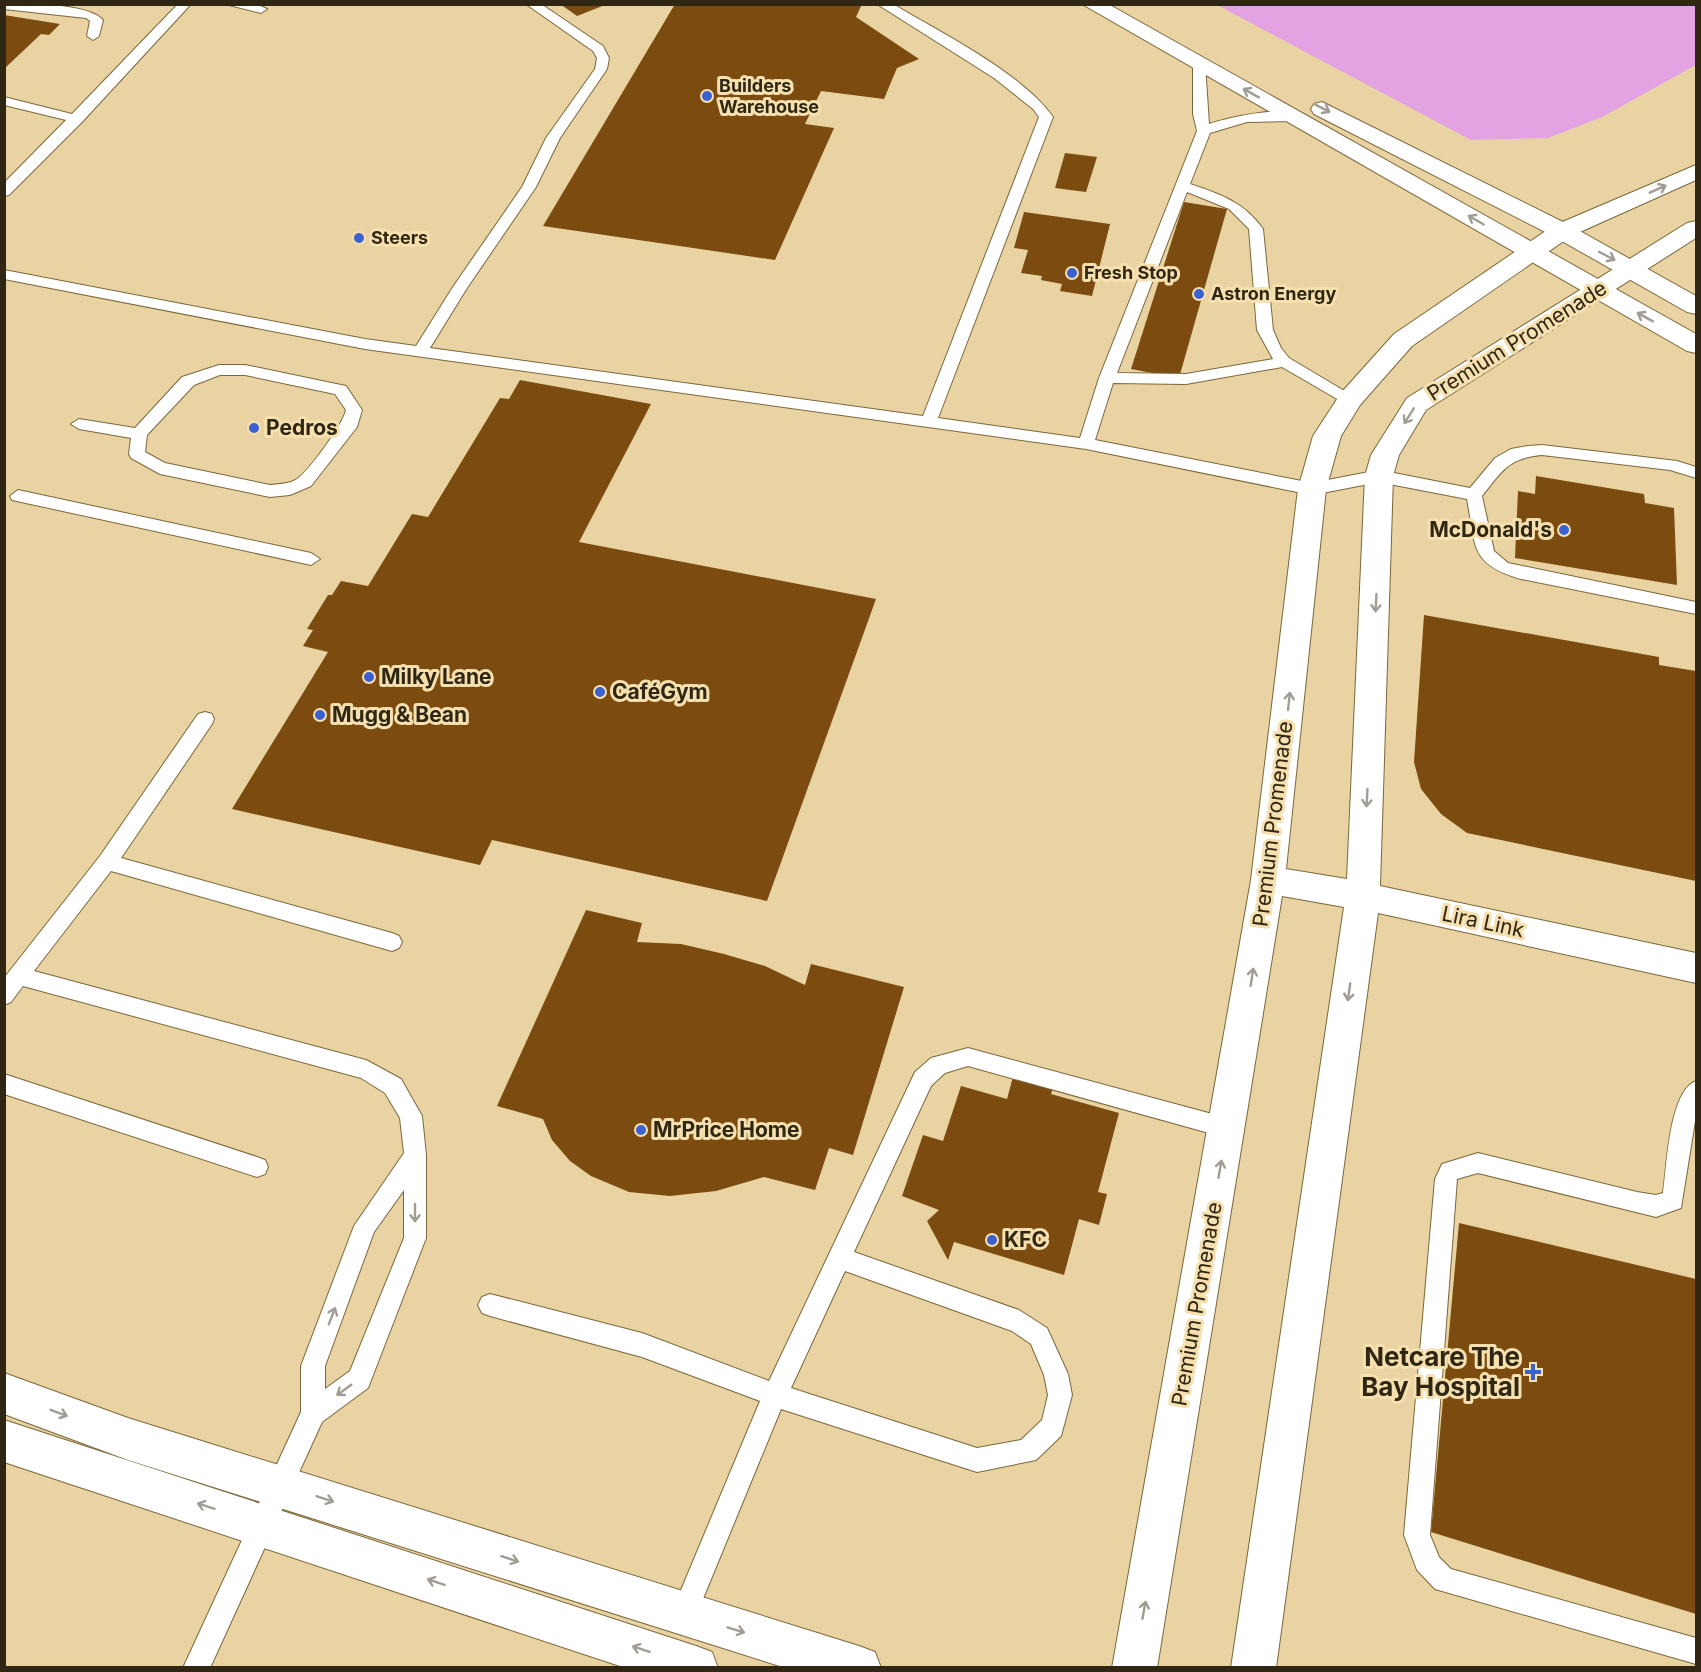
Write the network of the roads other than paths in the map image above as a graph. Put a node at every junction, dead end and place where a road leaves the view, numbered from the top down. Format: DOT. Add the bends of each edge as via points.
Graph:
graph roads {
  1 [pos="185,4"];
  2 [pos="231,4"];
  3 [pos="532,4"];
  4 [pos="884,4"];
  5 [pos="1092,4"];
  6 [pos="1120,4"];
  7 [pos="4,5"];
  8 [pos="261,9"];
  9 [pos="93,36"];
  10 [pos="1199,64"];
  11 [pos="4,101"];
  12 [pos="1293,117"];
  13 [pos="77,119"];
  14 [pos="1204,131"];
  15 [pos="1696,172"];
  16 [pos="1183,186"];
  17 [pos="4,192"];
  18 [pos="1696,228"];
  19 [pos="1562,231"];
  20 [pos="1531,251"];
  21 [pos="1634,270"];
  22 [pos="4,274"];
  23 [pos="1596,290"];
  24 [pos="1696,306"];
  25 [pos="1696,345"];
  26 [pos="422,351"];
  27 [pos="1284,362"];
  28 [pos="1107,378"];
  29 [pos="1350,399"];
  30 [pos="929,421"];
  31 [pos="79,424"];
  32 [pos="140,434"];
  33 [pos="1086,444"];
  34 [pos="1696,473"];
  35 [pos="1379,476"];
  36 [pos="1312,489"];
  37 [pos="1474,495"];
  38 [pos="18,496"];
  39 [pos="311,559"];
  40 [pos="1696,608"];
  41 [pos="206,719"];
  42 [pos="107,862"];
  43 [pos="1268,880"];
  44 [pos="1363,896"];
  45 [pos="392,942"];
  46 [pos="1696,968"];
  47 [pos="18,976"];
  48 [pos="4,996"];
  49 [pos="4,1084"];
  50 [pos="1696,1091"];
  51 [pos="1227,1128"];
  52 [pos="415,1155"];
  53 [pos="257,1167"];
  54 [pos="838,1258"];
  55 [pos="490,1305"];
  56 [pos="4,1393"];
  57 [pos="775,1395"];
  58 [pos="313,1413"];
  59 [pos="4,1441"];
  60 [pos="279,1485"];
  61 [pos="261,1524"];
  62 [pos="684,1614"];
  63 [pos="1696,1651"];
  64 [pos="196,1668"];
  65 [pos="696,1668"];
  66 [pos="859,1668"];
  67 [pos="1134,1668"];
  68 [pos="1253,1668"];
  1 -- 13 [label="lane"];
  2 -- 8 [label="lane"];
  3 -- 26 [label="lane" via="598,49 603,58 602,69 553,138 529,187 460,287"];
  4 -- 30 [label="lane" via="1026,95 1046,117"];
  5 -- 10 [label="street"];
  6 -- 19 [label="street, one-way"];
  7 -- 9 [label="lane" via="89,15 97,20"];
  12 -- 10 [label="street, one-way"];
  10 -- 14 [label="lane"];
  11 -- 13 [label="lane"];
  12 -- 14 [label="lane" via="1247,117 1224,121"];
  20 -- 12 [label="street, one-way"];
  13 -- 17 [label="lane"];
  14 -- 16 [label="lane"];
  19 -- 15 [label="street, Premium Promenade, one-way"];
  16 -- 27 [label="lane" via="1239,207 1248,215 1256,229 1262,267 1265,330"];
  16 -- 28 [label="lane"];
  18 -- 21 [label="street, Premium Promenade"];
  19 -- 20 [label="street, Premium Promenade"];
  19 -- 21 [label="street, one-way"];
  20 -- 23 [label="street"];
  20 -- 29 [label="street, Premium Promenade" via="1403,340"];
  21 -- 23 [label="street, Premium Promenade"];
  21 -- 24 [label="street"];
  22 -- 26 [label="lane" via="365,344"];
  25 -- 23 [label="street, one-way"];
  23 -- 35 [label="street, Premium Promenade, one-way" via="1416,404 1385,455"];
  26 -- 30 [label="lane" via="450,358"];
  27 -- 28 [label="lane" via="1186,379"];
  27 -- 29 [label="lane"];
  28 -- 33 [label="lane"];
  29 -- 36 [label="street, Premium Promenade" via="1327,436"];
  30 -- 33 [label="lane"];
  31 -- 32 [label="lane"];
  32 -- 32 [label="lane" via="188,381 219,370 245,370 340,390 354,410 351,423 305,482 290,489 270,491 160,468 137,454"];
  33 -- 36 [label="lane"];
  34 -- 37 [label="lane" via="1671,465 1521,451 1504,457"];
  35 -- 36 [label="lane"];
  35 -- 37 [label="lane"];
  35 -- 44 [label="street, Premium Promenade, one-way"];
  43 -- 36 [label="street, Premium Promenade, one-way"];
  37 -- 40 [label="lane" via="1486,554 1502,567"];
  38 -- 39 [label="lane"];
  41 -- 42 [label="lane"];
  42 -- 45 [label="lane"];
  42 -- 47 [label="lane"];
  43 -- 44 [label="street, Lira Link"];
  51 -- 43 [label="street, Premium Promenade, one-way"];
  44 -- 46 [label="street, Lira Link"];
  44 -- 68 [label="street, Premium Promenade, one-way"];
  47 -- 48 [label="lane"];
  47 -- 52 [label="lane" via="366,1070 393,1086 411,1116"];
  49 -- 53 [label="lane"];
  50 -- 63 [label="lane" via="1686,1112 1672,1201 1656,1206 1637,1203 1478,1163 1450,1171 1446,1179 1417,1535 1428,1564 1444,1580"];
  51 -- 54 [label="lane" via="988,1061 968,1057 952,1060 922,1079"];
  67 -- 51 [label="street, Premium Promenade, one-way"];
  58 -- 52 [label="lane, one-way" via="313,1366 365,1226"];
  52 -- 58 [label="lane, one-way" via="415,1239 359,1379"];
  54 -- 57 [label="lane"];
  54 -- 57 [label="lane" via="1019,1322 1039,1336 1056,1374 1060,1395 1052,1427 1027,1451 977,1460"];
  55 -- 57 [label="lane" via="642,1345"];
  56 -- 60 [label="street, one-way" via="129,1439"];
  57 -- 62 [label="lane"];
  58 -- 60 [label="lane"];
  61 -- 59 [label="street, one-way"];
  60 -- 61 [label="lane"];
  60 -- 62 [label="street, one-way"];
  61 -- 64 [label="lane"];
  65 -- 61 [label="street, one-way"];
  62 -- 66 [label="street, one-way"];
}
